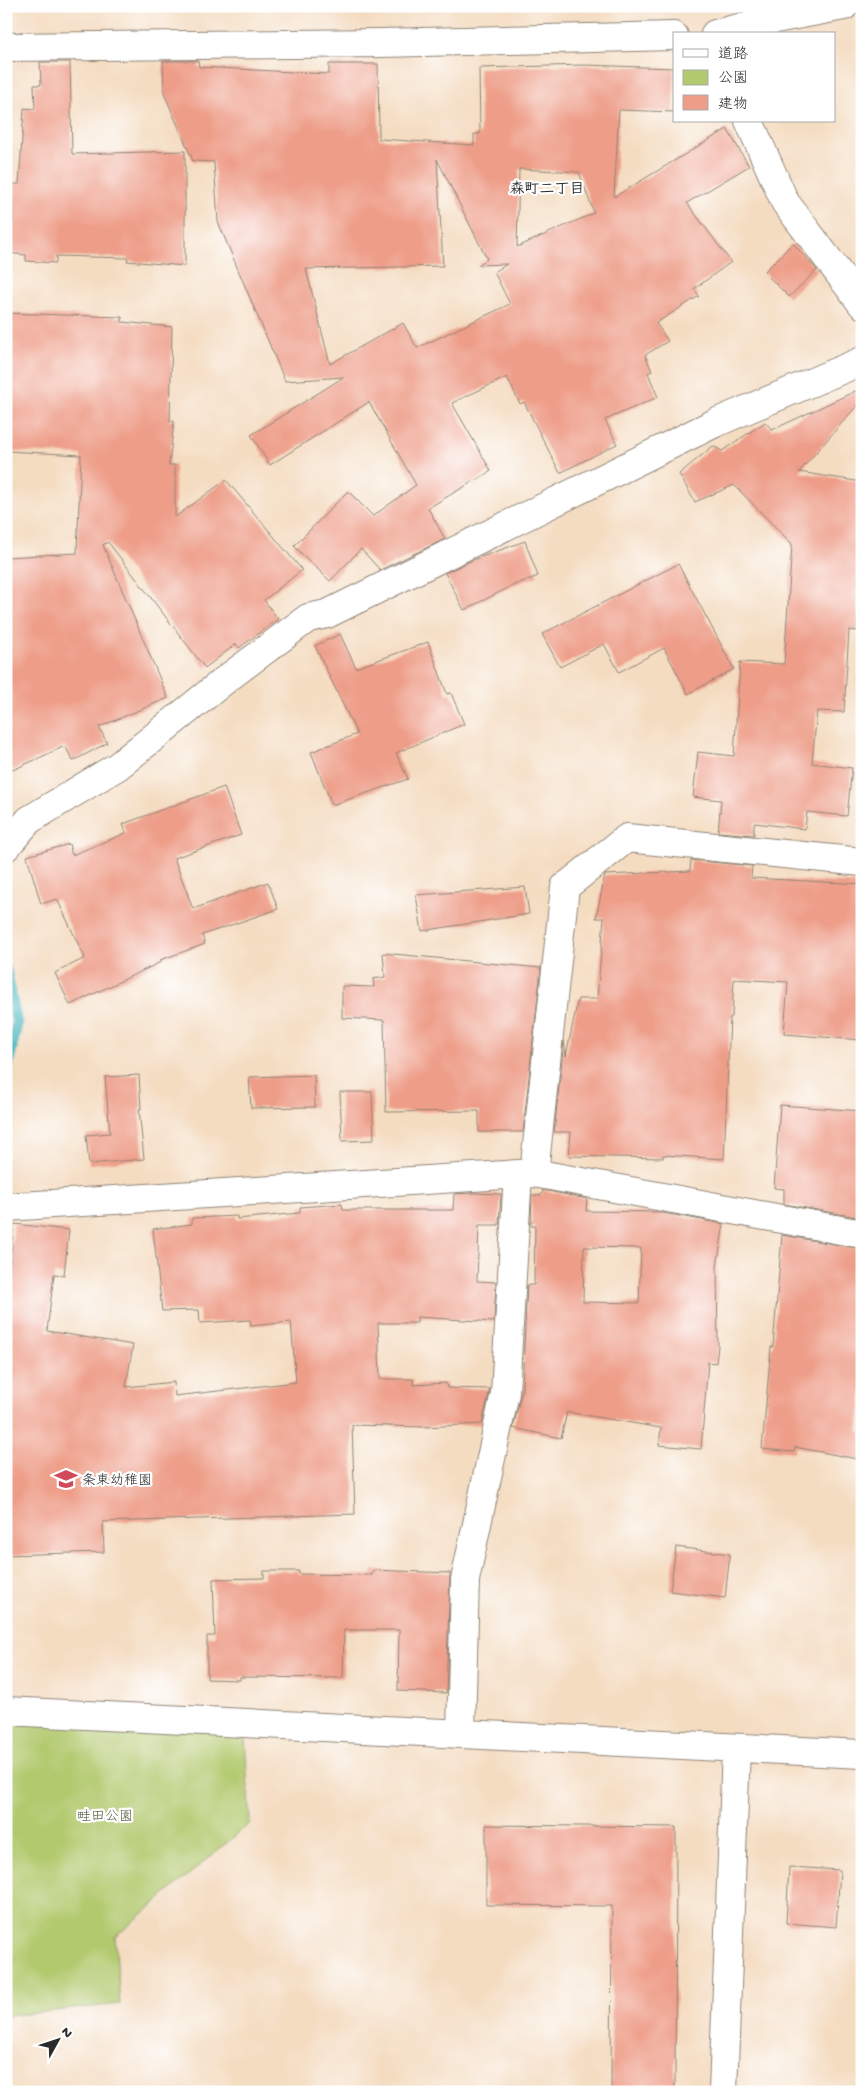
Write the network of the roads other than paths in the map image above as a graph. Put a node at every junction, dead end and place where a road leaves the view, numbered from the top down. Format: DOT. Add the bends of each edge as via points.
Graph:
graph roads {
  1 [pos="844,6"];
  2 [pos="723,32"];
  3 [pos="673,36"];
  4 [pos="6,47"];
  5 [pos="749,122"];
  6 [pos="862,304"];
  7 [pos="862,361"];
  8 [pos="18,819"];
  9 [pos="6,847"];
  10 [pos="862,862"];
  11 [pos="526,1173"];
  12 [pos="6,1207"];
  13 [pos="862,1234"];
  14 [pos="6,1711"];
  15 [pos="461,1732"];
  16 [pos="736,1748"];
  17 [pos="862,1754"];
  18 [pos="723,2092"];
  1 -- 2 [label="street"];
  3 -- 4 [label="street"];
  5 -- 6 [label="street" via="785,202"];
  7 -- 8 [label="street" via="715,423 327,614 308,618 118,766"];
  8 -- 9 [label="street"];
  10 -- 11 [label="street" via="627,838 565,888"];
  11 -- 12 [label="street"];
  11 -- 13 [label="street"];
  11 -- 15 [label="street" via="505,1393 465,1580"];
  14 -- 15 [label="street"];
  15 -- 16 [label="street"];
  16 -- 17 [label="street"];
  16 -- 18 [label="street"];
}
